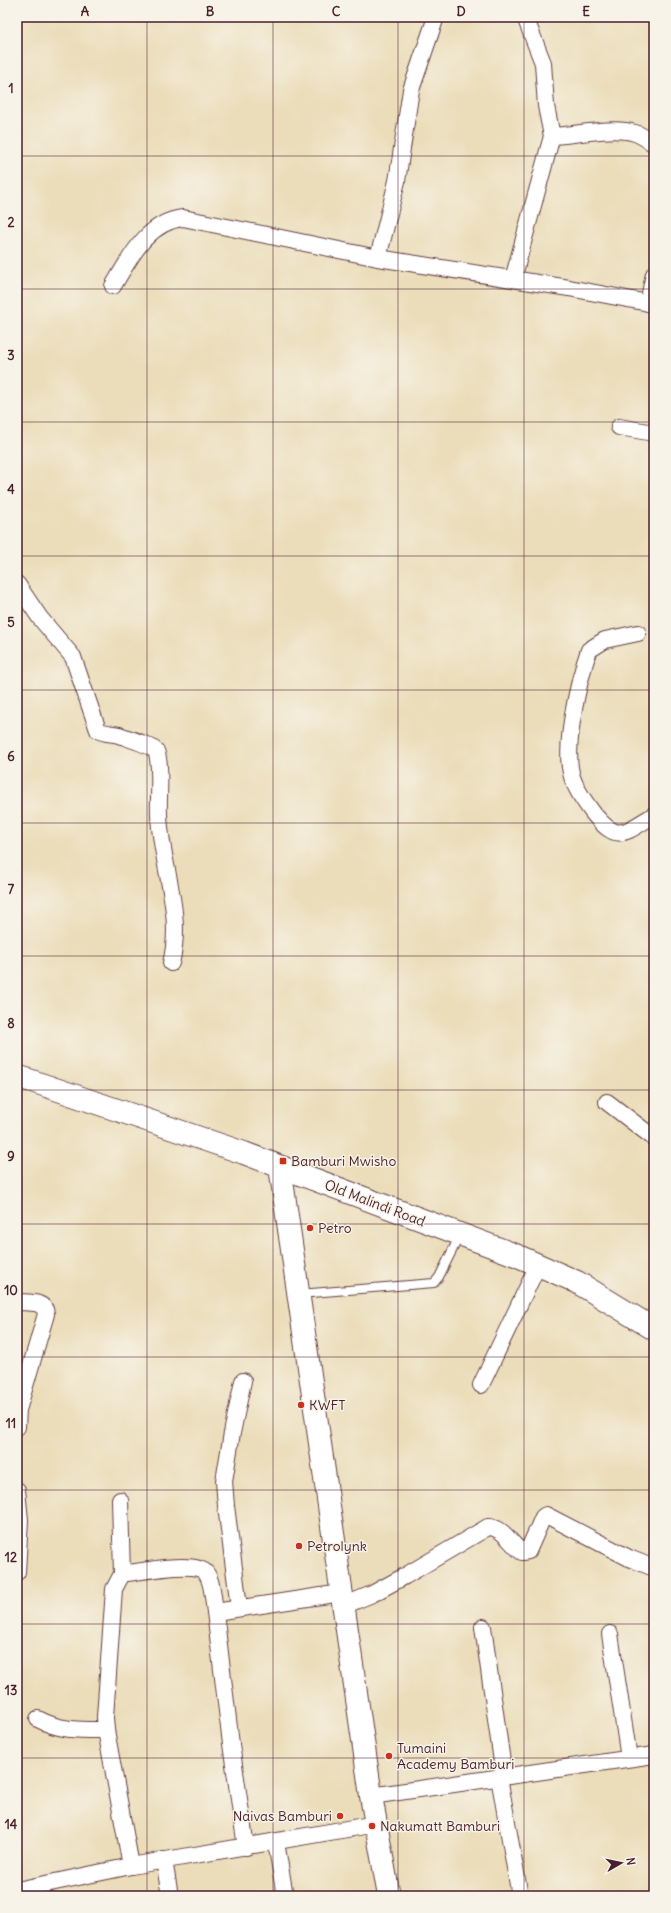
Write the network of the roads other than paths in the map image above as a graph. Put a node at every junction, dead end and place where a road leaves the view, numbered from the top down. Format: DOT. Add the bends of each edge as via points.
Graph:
graph roads {
  1 [pos="436,17"];
  2 [pos="525,17"];
  3 [pos="552,136"];
  4 [pos="654,144"];
  5 [pos="378,258"];
  6 [pos="654,274"];
  7 [pos="513,279"];
  8 [pos="113,286"];
  9 [pos="651,304"];
  10 [pos="620,427"];
  11 [pos="654,433"];
  12 [pos="17,584"];
  13 [pos="638,633"];
  14 [pos="654,815"];
  15 [pos="172,963"];
  16 [pos="17,1076"];
  17 [pos="607,1102"];
  18 [pos="654,1138"];
  19 [pos="280,1167"];
  20 [pos="460,1234"];
  21 [pos="538,1265"];
  22 [pos="298,1294"];
  23 [pos="17,1302"];
  24 [pos="654,1330"];
  25 [pos="243,1381"];
  26 [pos="481,1385"];
  27 [pos="17,1427"];
  28 [pos="17,1490"];
  29 [pos="120,1500"];
  30 [pos="654,1568"];
  31 [pos="17,1572"];
  32 [pos="122,1574"];
  33 [pos="342,1599"];
  34 [pos="240,1607"];
  35 [pos="215,1612"];
  36 [pos="483,1626"];
  37 [pos="610,1634"];
  38 [pos="38,1719"];
  39 [pos="106,1730"];
  40 [pos="654,1754"];
  41 [pos="629,1758"];
  42 [pos="501,1776"];
  43 [pos="372,1796"];
  44 [pos="376,1824"];
  45 [pos="276,1842"];
  46 [pos="246,1847"];
  47 [pos="164,1860"];
  48 [pos="131,1866"];
  49 [pos="17,1890"];
  50 [pos="170,1896"];
  51 [pos="285,1896"];
  52 [pos="389,1896"];
  53 [pos="520,1896"];
  1 -- 5 [label="street" via="411,90 397,181"];
  2 -- 3 [label="street" via="543,63 546,106"];
  3 -- 4 [label="street" via="626,132 635,133"];
  3 -- 7 [label="street"];
  5 -- 7 [label="street"];
  5 -- 8 [label="street" via="183,218 167,222 153,230 135,251"];
  6 -- 9 [label="street"];
  7 -- 9 [label="street"];
  10 -- 11 [label="street"];
  12 -- 15 [label="street" via="40,618 73,657 98,730 155,749 158,755 158,815 175,915 176,936"];
  13 -- 14 [label="street" via="606,640 589,650 572,724 570,763 576,786 590,809 611,831 622,832"];
  16 -- 19 [label="main road, Old Malindi Road" via="160,1123"];
  17 -- 18 [label="street"];
  19 -- 20 [label="main road, Old Malindi Road"];
  19 -- 22 [label="main road"];
  20 -- 21 [label="main road, Old Malindi Road"];
  20 -- 22 [label="lane" via="434,1283"];
  21 -- 24 [label="main road, Old Malindi Road" via="577,1282"];
  21 -- 26 [label="street"];
  22 -- 33 [label="main road"];
  23 -- 27 [label="street" via="41,1304 45,1307 46,1314 18,1410"];
  25 -- 34 [label="street" via="224,1481"];
  28 -- 31 [label="street" via="20,1520"];
  29 -- 32 [label="street"];
  30 -- 33 [label="street" via="629,1558 546,1515 528,1552 522,1552 499,1528 488,1527 372,1594"];
  32 -- 35 [label="street" via="195,1566 206,1572"];
  32 -- 39 [label="street" via="114,1589 106,1689"];
  33 -- 34 [label="street"];
  33 -- 43 [label="main road"];
  34 -- 35 [label="street"];
  35 -- 46 [label="street"];
  36 -- 42 [label="street"];
  37 -- 41 [label="street"];
  38 -- 39 [label="street" via="64,1729"];
  39 -- 48 [label="street"];
  40 -- 41 [label="street"];
  41 -- 42 [label="street"];
  42 -- 43 [label="street"];
  42 -- 53 [label="street"];
  43 -- 44 [label="main road"];
  44 -- 45 [label="street"];
  44 -- 52 [label="main road"];
  45 -- 46 [label="street"];
  45 -- 51 [label="street"];
  46 -- 47 [label="street"];
  47 -- 48 [label="street"];
  47 -- 50 [label="street"];
  48 -- 49 [label="street"];
}
